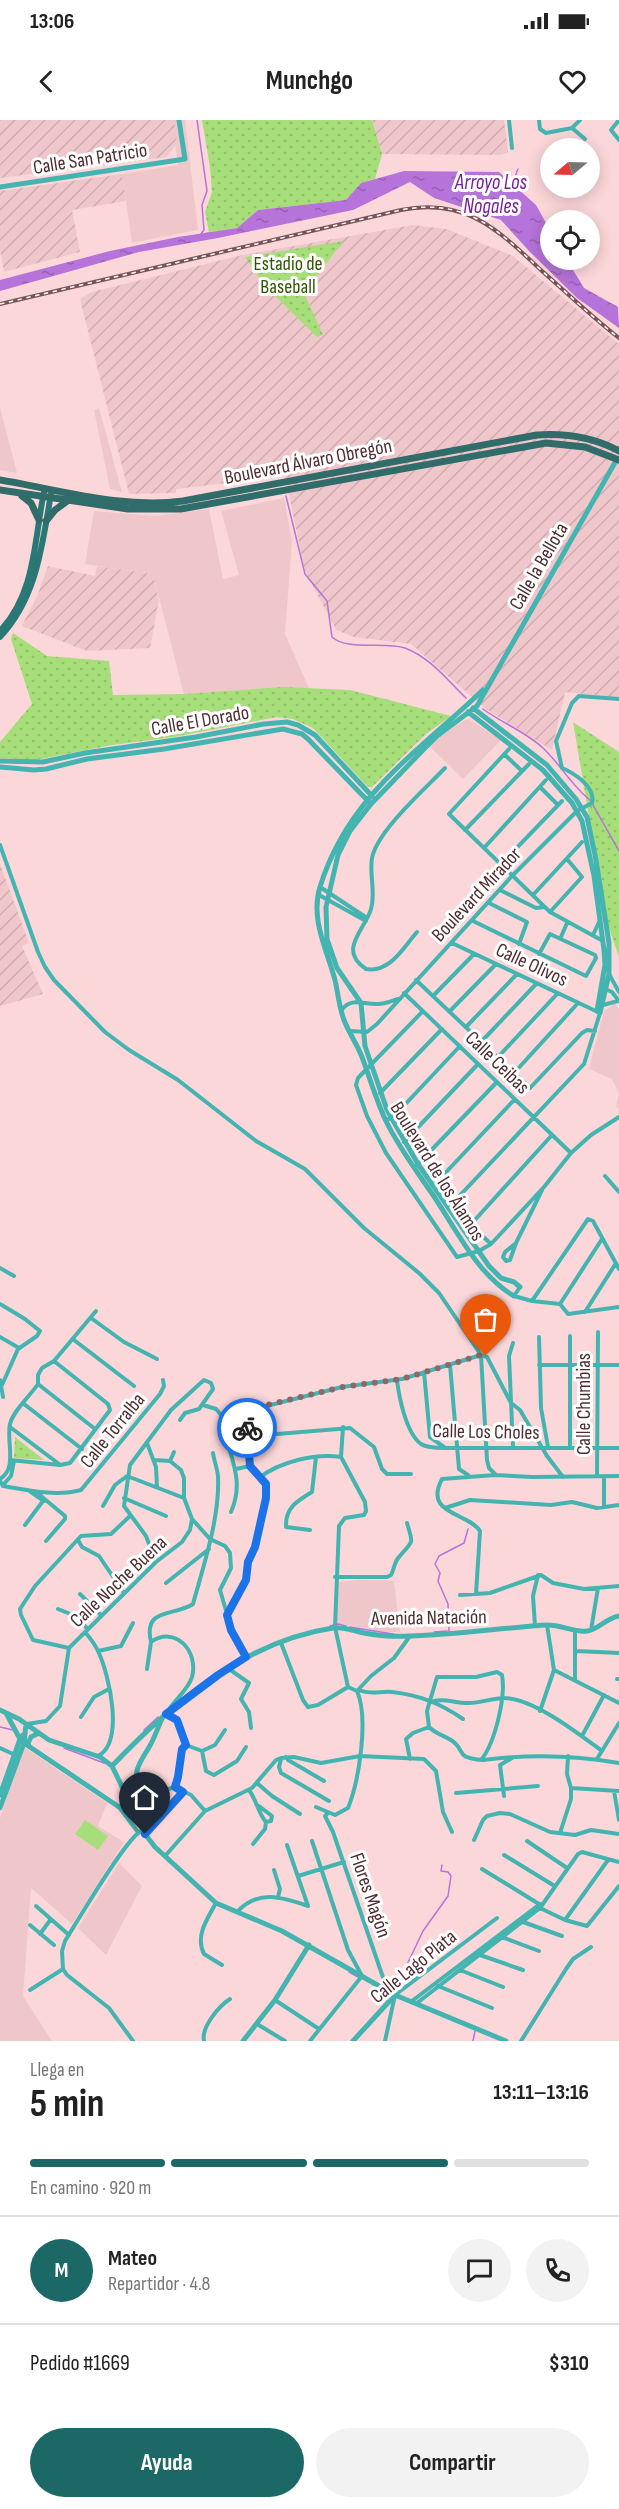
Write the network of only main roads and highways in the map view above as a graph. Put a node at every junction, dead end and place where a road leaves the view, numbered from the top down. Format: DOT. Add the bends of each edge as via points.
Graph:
graph roads {
  1 [pos="619,451"];
  2 [pos="618,460"];
  3 [pos="0,480"];
  4 [pos="48,489"];
  5 [pos="0,490"];
  6 [pos="18,494"];
  7 [pos="46,498"];
  8 [pos="66,502"];
  9 [pos="42,520"];
  10 [pos="0,631"];
  11 [pos="0,638"];
  1 -- 4 [label="highway, Boulevard Álvaro Obregón" via="579,436 537,435 169,503 131,503"];
  2 -- 8 [label="highway, Boulevard Álvaro Obregón" via="579,446 546,443 181,509 128,509"];
  3 -- 4 [label="highway, Boulevard Álvaro Obregón"];
  4 -- 7 [label="main road"];
  5 -- 6 [label="highway, Boulevard Álvaro Obregón"];
  6 -- 7 [label="highway, Boulevard Álvaro Obregón"];
  6 -- 9 [label="highway" via="31,503"];
  7 -- 8 [label="highway, Boulevard Álvaro Obregón"];
  7 -- 9 [label="main road"];
  8 -- 9 [label="highway"];
  9 -- 10 [label="main road" via="24,593"];
  9 -- 11 [label="main road" via="29,593 22,610"];
}
